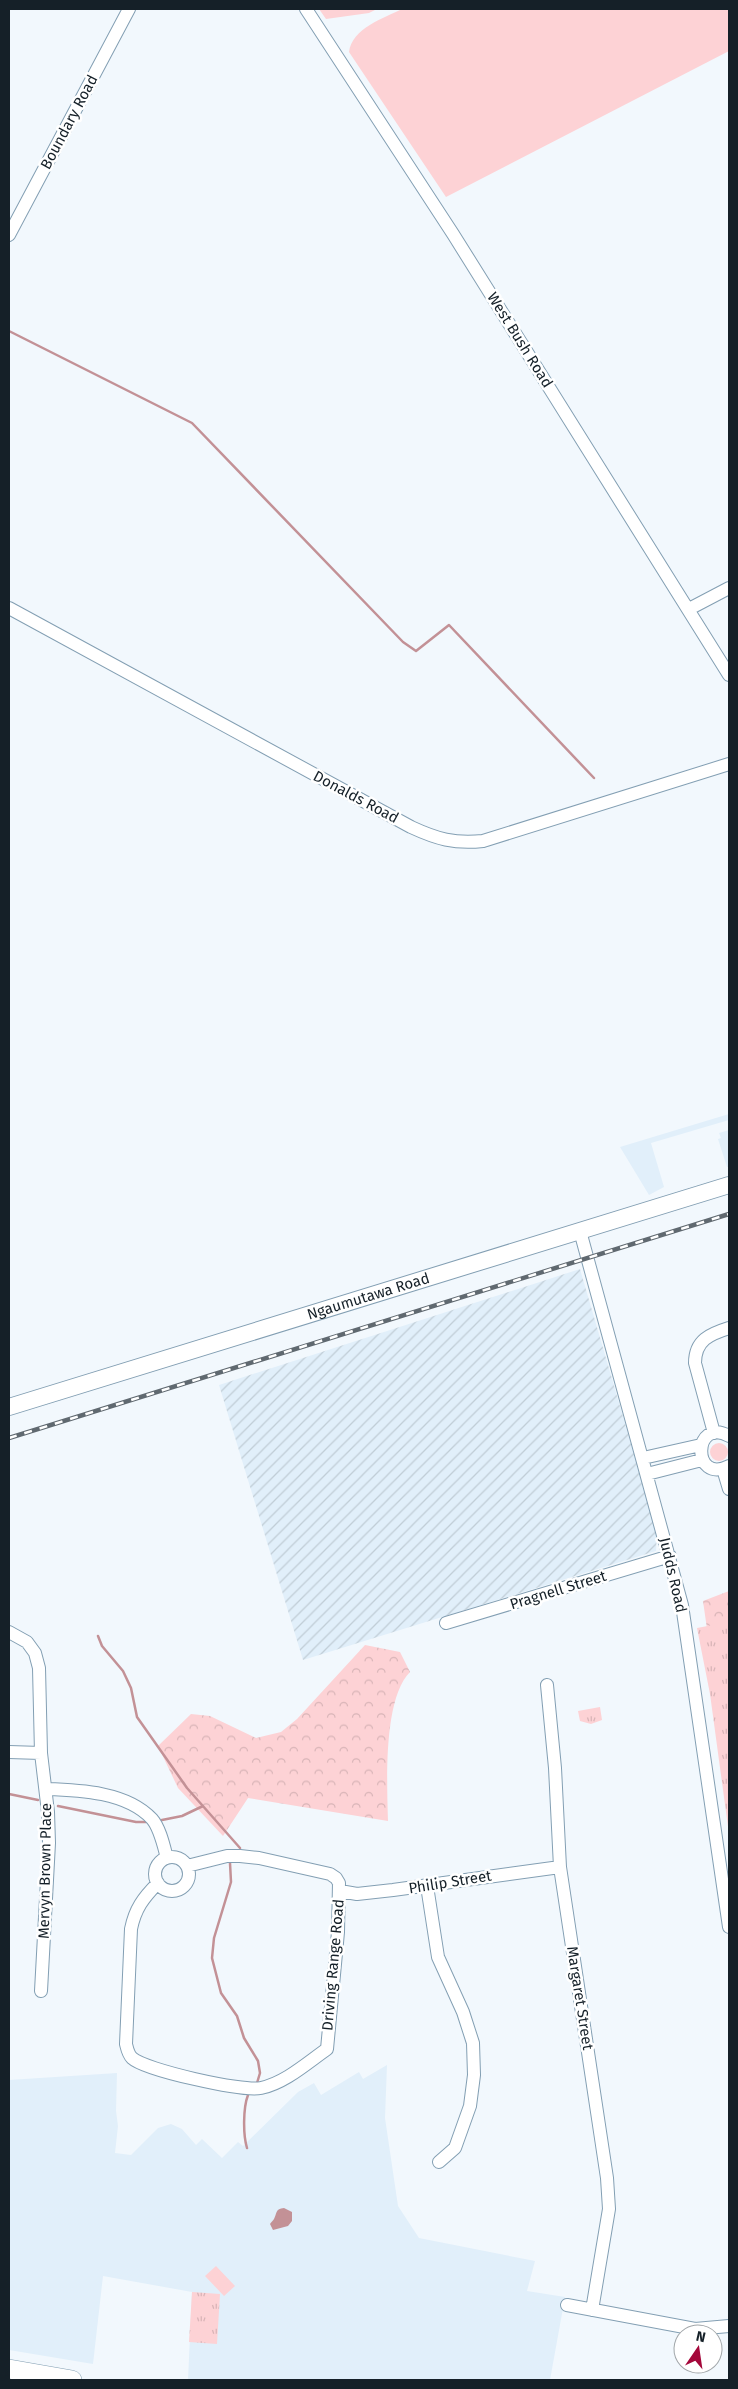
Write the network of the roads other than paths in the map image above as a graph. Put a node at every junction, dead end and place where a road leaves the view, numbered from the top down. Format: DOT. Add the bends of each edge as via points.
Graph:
graph roads {
  1 [pos="129,9"];
  2 [pos="306,9"];
  3 [pos="9,235"];
  4 [pos="729,588"];
  5 [pos="9,608"];
  6 [pos="689,609"];
  7 [pos="729,675"];
  8 [pos="729,764"];
  9 [pos="729,1185"];
  10 [pos="580,1232"];
  11 [pos="729,1328"];
  12 [pos="9,1407"];
  13 [pos="714,1433"];
  14 [pos="729,1436"];
  15 [pos="701,1445"];
  16 [pos="643,1458"];
  17 [pos="702,1460"];
  18 [pos="726,1467"];
  19 [pos="647,1474"];
  20 [pos="729,1488"];
  21 [pos="670,1556"];
  22 [pos="446,1623"];
  23 [pos="9,1632"];
  24 [pos="547,1685"];
  25 [pos="9,1752"];
  26 [pos="41,1753"];
  27 [pos="46,1789"];
  28 [pos="168,1858"];
  29 [pos="187,1866"];
  30 [pos="560,1867"];
  31 [pos="158,1883"];
  32 [pos="427,1886"];
  33 [pos="340,1892"];
  34 [pos="729,1927"];
  35 [pos="40,1991"];
  36 [pos="439,2162"];
  37 [pos="567,2305"];
  38 [pos="592,2310"];
  39 [pos="729,2326"];
  40 [pos="9,2369"];
  41 [pos="72,2380"];
  1 -- 3 [label="street, Boundary Road"];
  2 -- 6 [label="street, West Bush Road" via="453,234"];
  4 -- 6 [label="street"];
  5 -- 8 [label="street, Donalds Road" via="377,809 437,838 461,843 482,841"];
  6 -- 7 [label="street, West Bush Road"];
  9 -- 10 [label="main road, Ngaumutawa Road"];
  10 -- 12 [label="main road, Ngaumutawa Road"];
  10 -- 16 [label="street, Judds Road"];
  11 -- 13 [label="street" via="702,1339 695,1354"];
  13 -- 14 [label="street"];
  13 -- 15 [label="street"];
  15 -- 16 [label="street"];
  15 -- 17 [label="street"];
  16 -- 19 [label="street, Judds Road"];
  17 -- 18 [label="street" via="711,1468"];
  17 -- 19 [label="street"];
  18 -- 20 [label="street"];
  19 -- 21 [label="street, Judds Road"];
  21 -- 22 [label="street, Pragnell Street"];
  21 -- 34 [label="street, Judds Road" via="682,1605"];
  23 -- 26 [label="street, Mervyn Brown Place" via="27,1642 35,1653 39,1668"];
  24 -- 30 [label="street, Margaret Street"];
  25 -- 26 [label="street"];
  26 -- 27 [label="street, Mervyn Brown Place"];
  27 -- 28 [label="street" via="77,1790 115,1798 138,1808 153,1820"];
  27 -- 35 [label="street, Mervyn Brown Place" via="49,1843"];
  28 -- 29 [label="street" via="178,1859"];
  28 -- 31 [label="street, Driving Range Road" via="157,1868"];
  29 -- 31 [label="street" via="187,1882 179,1890 167,1890"];
  29 -- 33 [label="street, Driving Range Road" via="227,1856 259,1858 330,1874 336,1878"];
  30 -- 32 [label="street, Philip Street"];
  30 -- 38 [label="street, Margaret Street" via="607,2178 609,2209"];
  31 -- 33 [label="street, Driving Range Road" via="138,1905 131,1929 126,2044 130,2056 156,2069 259,2089 280,2081 327,2049"];
  32 -- 33 [label="street, Philip Street" via="357,1894"];
  32 -- 36 [label="street" via="438,1957 463,2012 473,2044 470,2106 455,2148"];
  37 -- 38 [label="street"];
  38 -- 39 [label="street" via="695,2328"];
  40 -- 41 [label="highway"];
}
